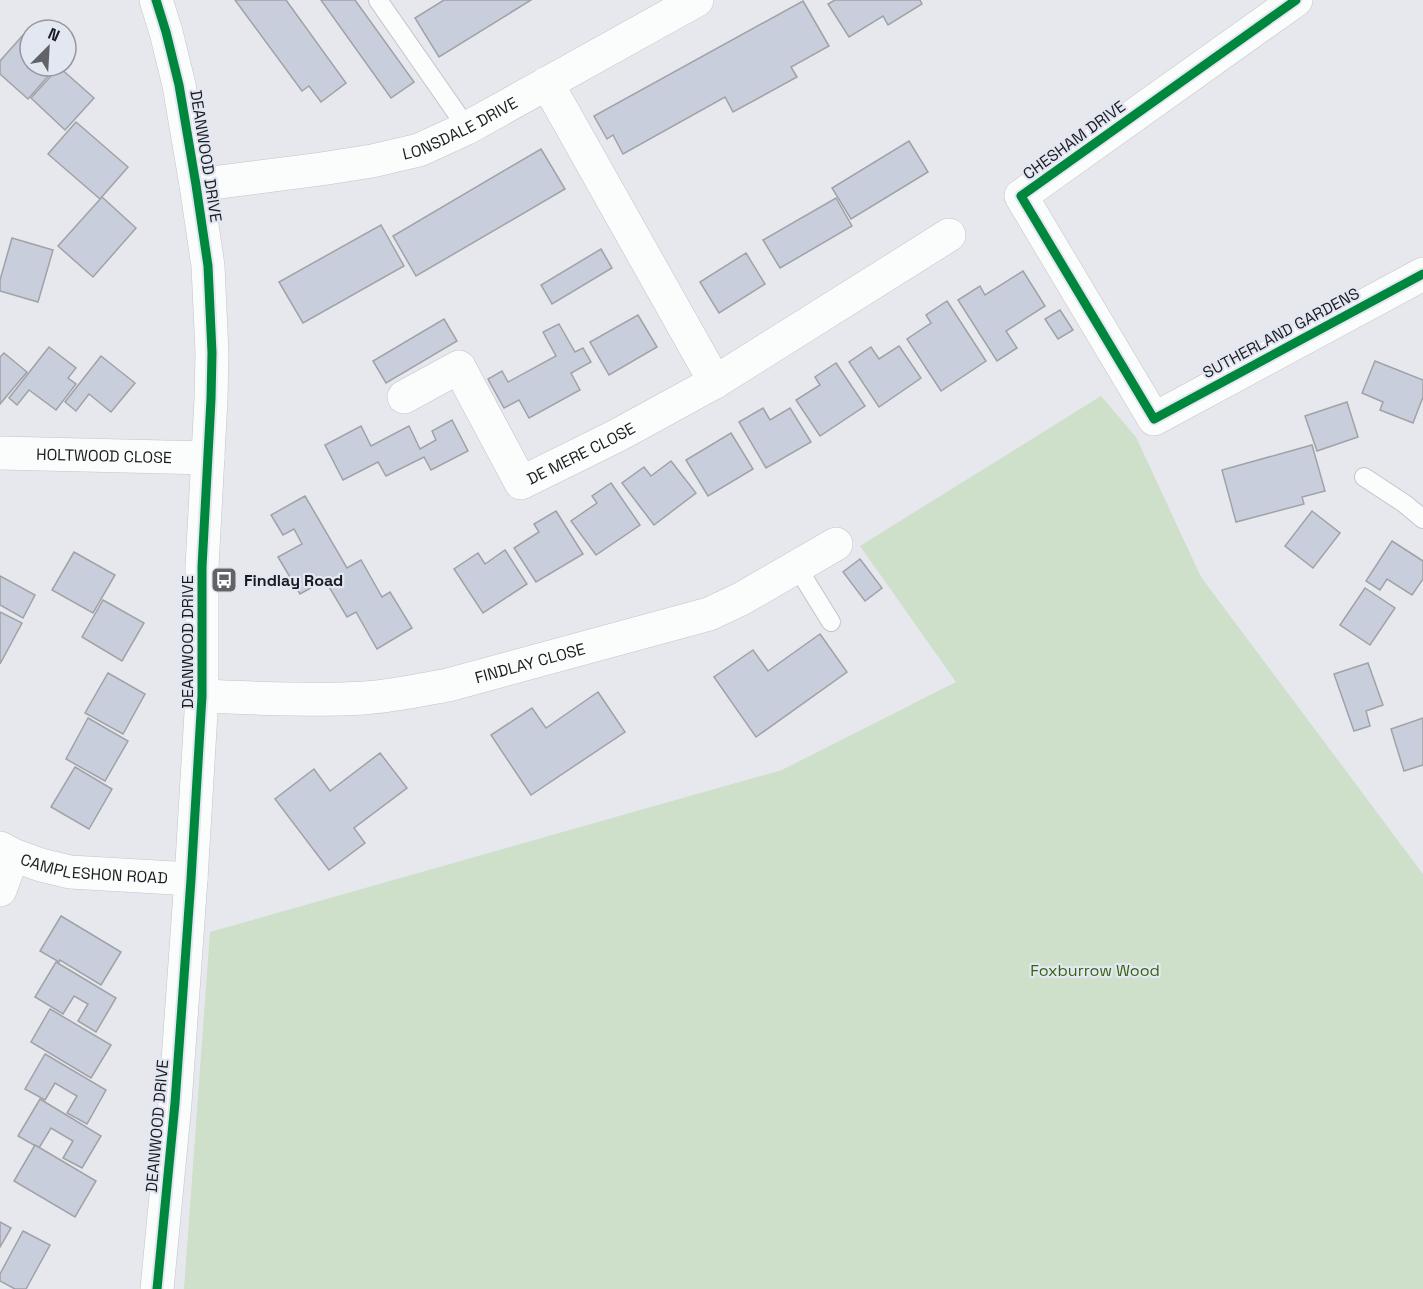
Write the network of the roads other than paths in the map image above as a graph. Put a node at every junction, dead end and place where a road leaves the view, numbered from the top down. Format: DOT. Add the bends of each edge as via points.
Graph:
graph roads {
  1 [pos="156,0"];
  2 [pos="378,0"];
  3 [pos="697,0"];
  4 [pos="1296,0"];
  5 [pos="547,83"];
  6 [pos="467,128"];
  7 [pos="196,185"];
  8 [pos="949,235"];
  9 [pos="1423,274"];
  10 [pos="715,382"];
  11 [pos="404,397"];
  12 [pos="1154,419"];
  13 [pos="0,453"];
  14 [pos="208,458"];
  15 [pos="1364,477"];
  16 [pos="1423,519"];
  17 [pos="836,544"];
  18 [pos="797,567"];
  19 [pos="831,622"];
  20 [pos="202,696"];
  21 [pos="6,852"];
  22 [pos="191,879"];
  23 [pos="0,890"];
  24 [pos="157,1289"];
  1 -- 7 [label="street, DEANWOOD DRIVE" via="179,85"];
  2 -- 6 [label="lane"];
  3 -- 5 [label="street, LONSDALE DRIVE"];
  4 -- 12 [label="street, CHESHAM DRIVE" via="1021,196"];
  5 -- 6 [label="street, LONSDALE DRIVE"];
  5 -- 10 [label="street"];
  6 -- 7 [label="street, LONSDALE DRIVE" via="419,150 372,160"];
  7 -- 14 [label="street, DEANWOOD DRIVE" via="208,266 212,353"];
  8 -- 10 [label="street, DE MERE CLOSE"];
  9 -- 12 [label="street, SUTHERLAND GARDENS"];
  10 -- 11 [label="street, DE MERE CLOSE" via="521,483 459,368"];
  13 -- 14 [label="street, HOLTWOOD CLOSE"];
  14 -- 20 [label="street, DEANWOOD DRIVE" via="202,567"];
  15 -- 16 [label="lane"];
  17 -- 18 [label="street, FINDLAY CLOSE"];
  18 -- 19 [label="lane"];
  18 -- 20 [label="street, FINDLAY CLOSE" via="709,614 448,685 367,698"];
  20 -- 22 [label="street, DEANWOOD DRIVE"];
  21 -- 22 [label="street, CAMPLESHON ROAD" via="69,872"];
  21 -- 23 [label="street"];
  22 -- 24 [label="street, DEANWOOD DRIVE"];
}
